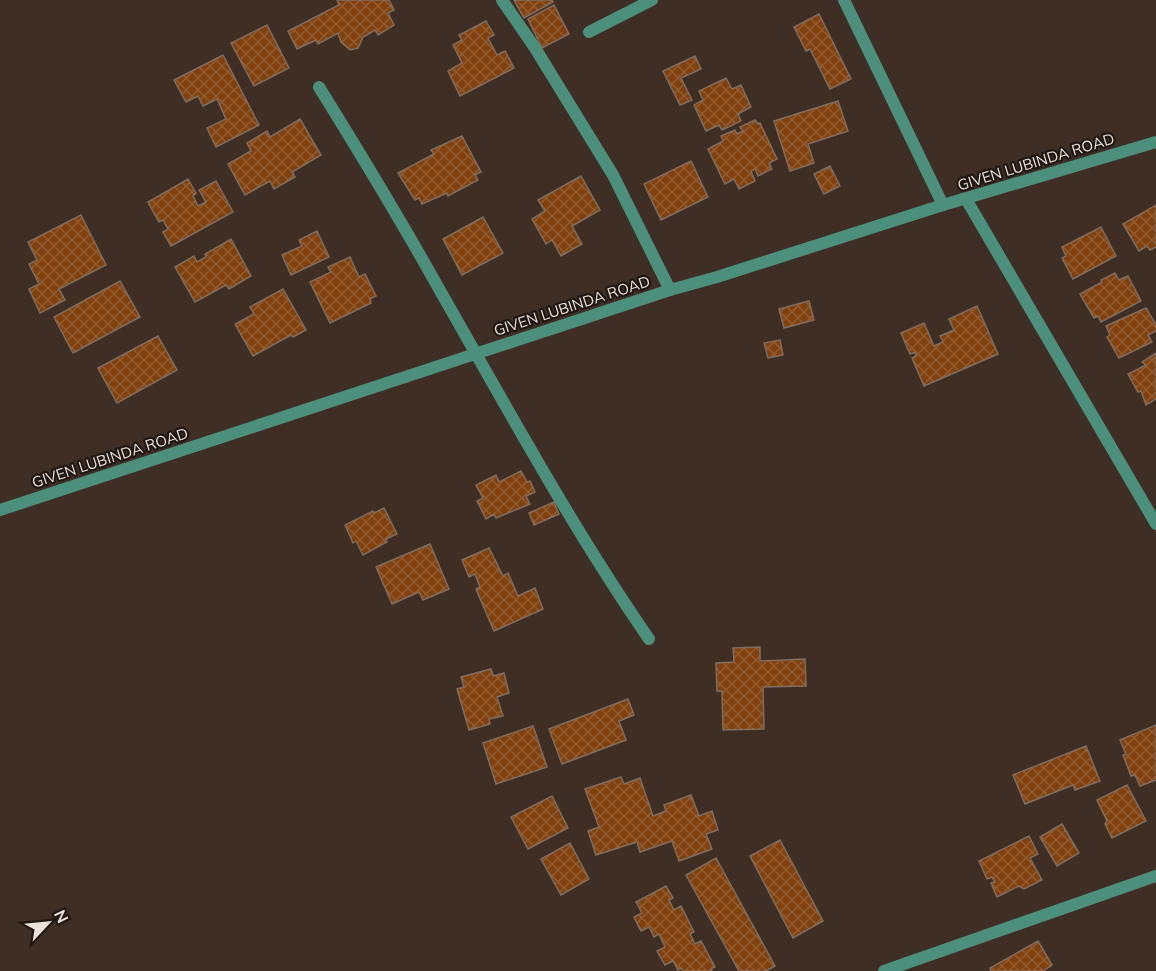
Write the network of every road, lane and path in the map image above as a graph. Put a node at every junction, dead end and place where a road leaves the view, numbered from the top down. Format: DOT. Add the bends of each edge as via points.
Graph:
graph roads {
  1 [pos="502,0"];
  2 [pos="652,0"];
  3 [pos="844,0"];
  4 [pos="589,32"];
  5 [pos="319,87"];
  6 [pos="1156,142"];
  7 [pos="966,199"];
  8 [pos="943,206"];
  9 [pos="669,290"];
  10 [pos="475,354"];
  11 [pos="0,510"];
  12 [pos="1156,524"];
  13 [pos="649,639"];
  14 [pos="1156,876"];
  15 [pos="884,971"];
  1 -- 9 [label="street" via="613,175"];
  2 -- 4 [label="street"];
  3 -- 8 [label="street"];
  5 -- 10 [label="street"];
  6 -- 7 [label="street, GIVEN LUBINDA ROAD"];
  7 -- 8 [label="street, GIVEN LUBINDA ROAD"];
  7 -- 12 [label="street"];
  8 -- 9 [label="street, GIVEN LUBINDA ROAD"];
  9 -- 10 [label="street, GIVEN LUBINDA ROAD"];
  10 -- 11 [label="street, GIVEN LUBINDA ROAD"];
  10 -- 13 [label="street" via="537,463"];
  14 -- 15 [label="street"];
}
